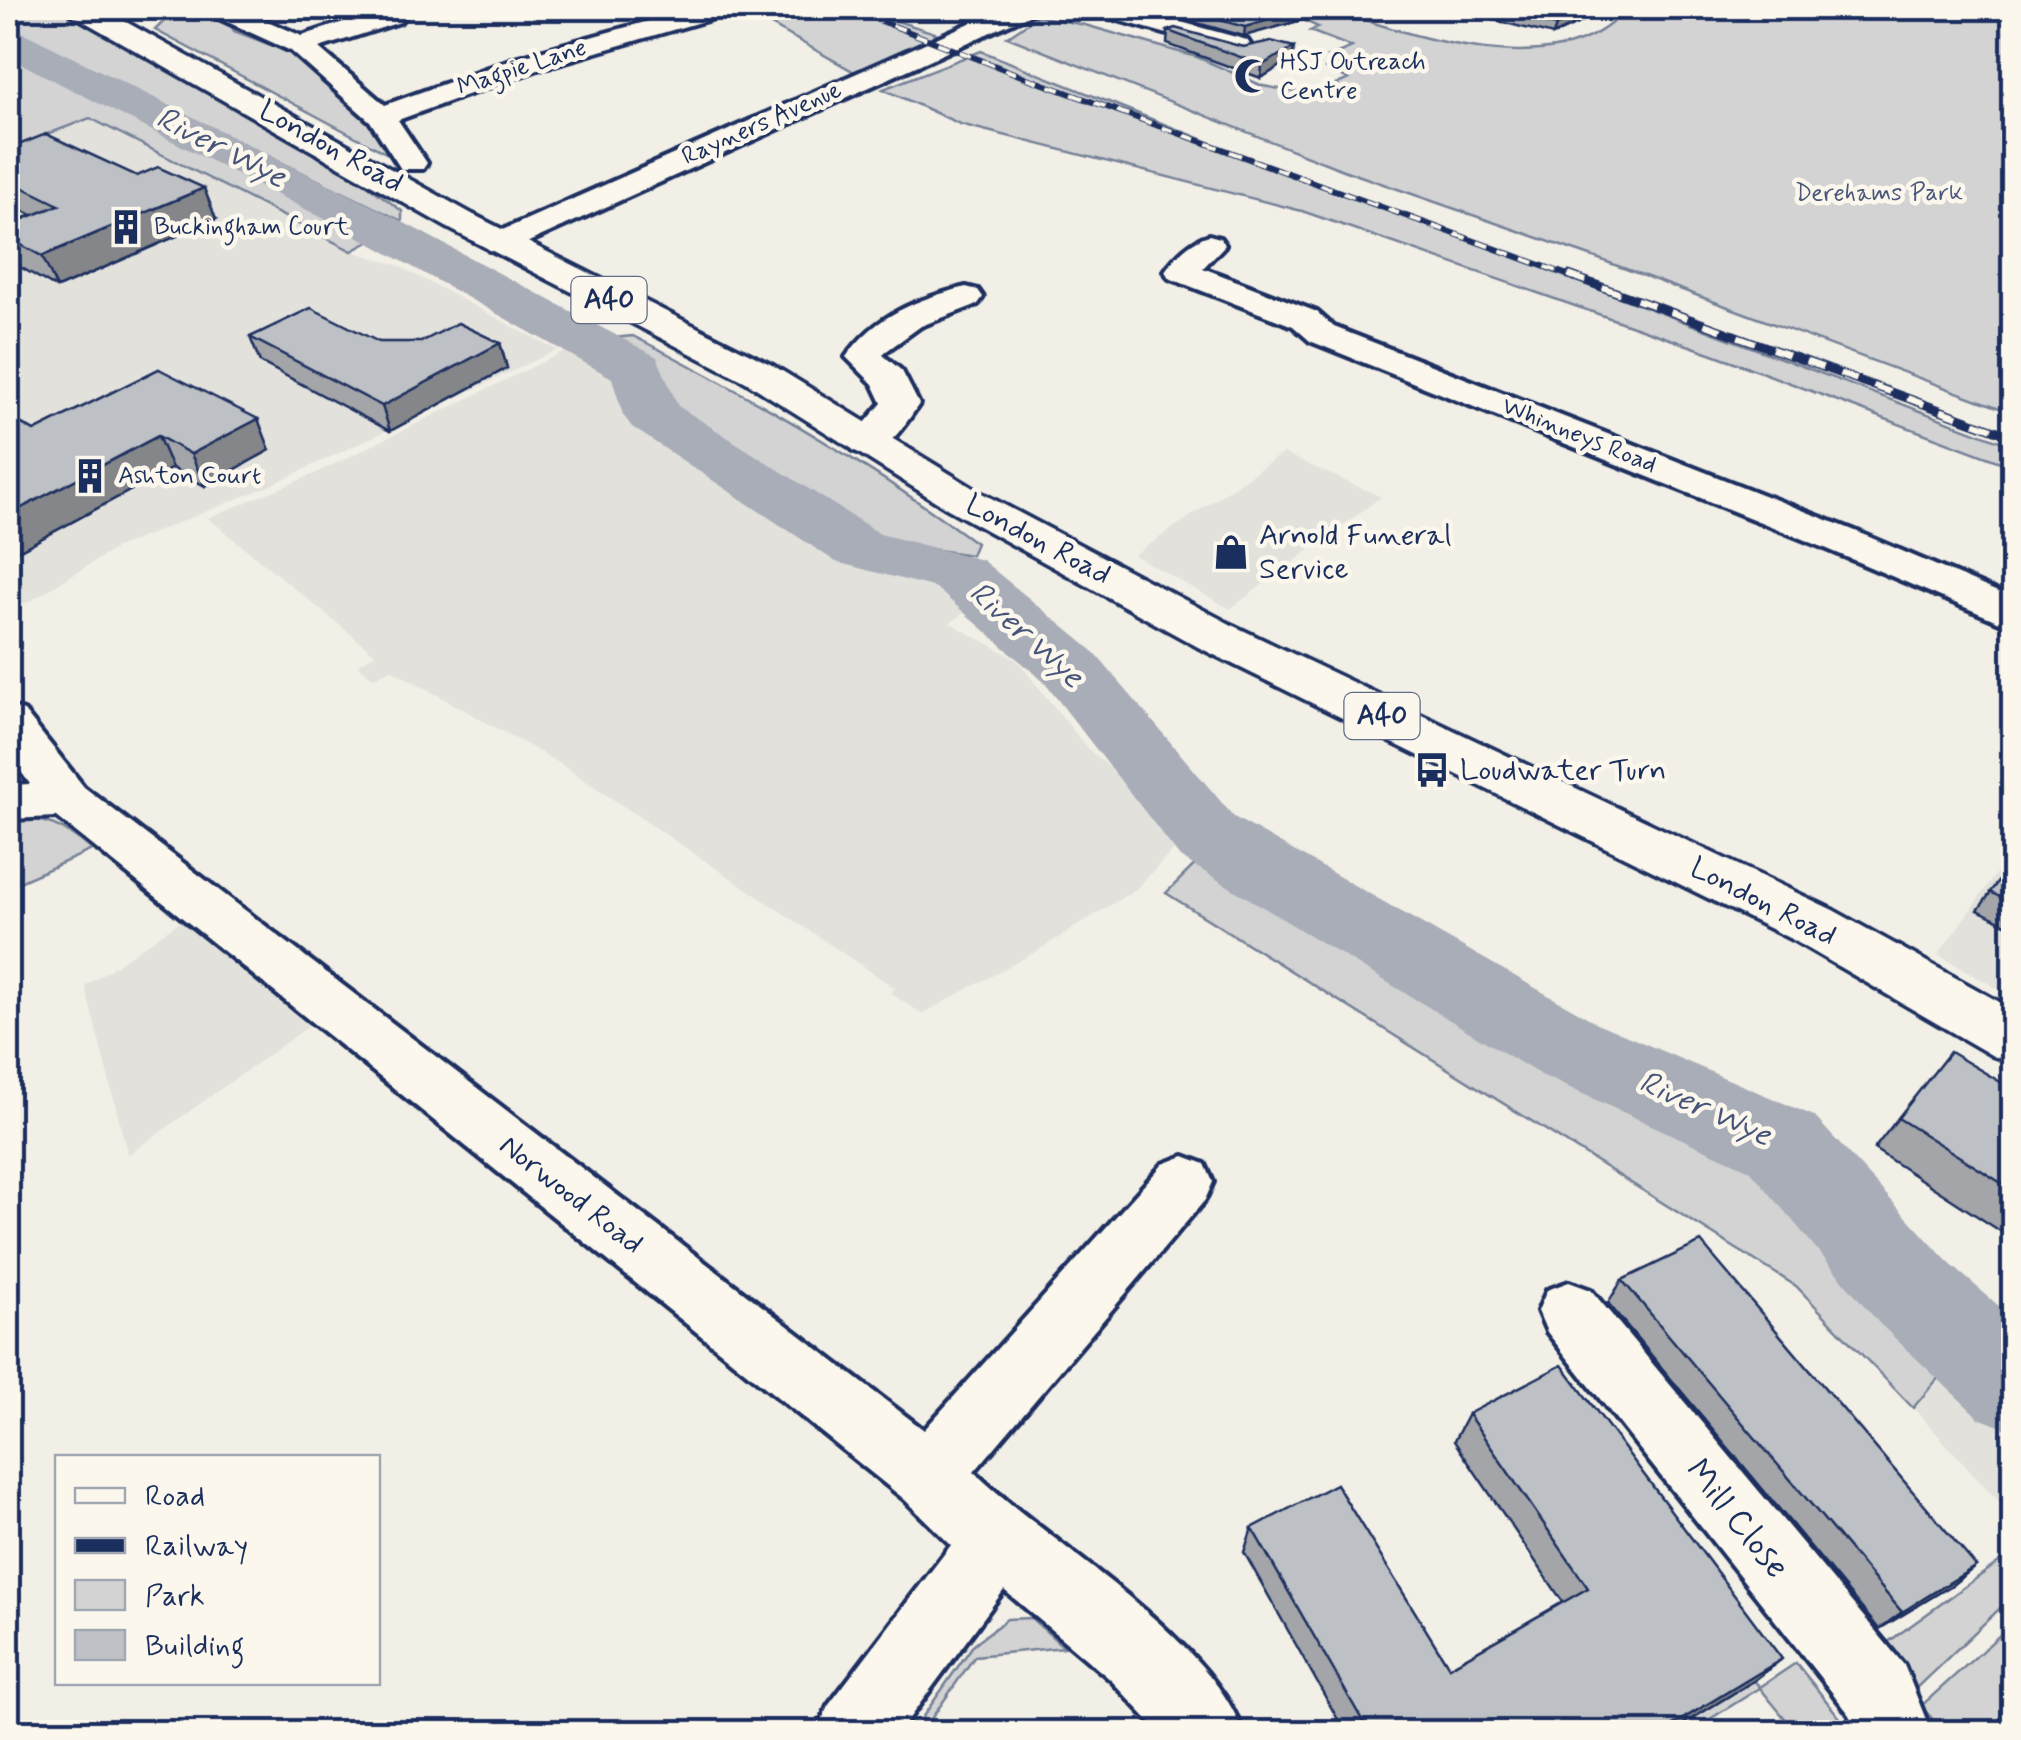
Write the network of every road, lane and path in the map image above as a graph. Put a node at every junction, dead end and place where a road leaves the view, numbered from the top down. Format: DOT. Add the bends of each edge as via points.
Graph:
graph roads {
  1 [pos="81,8"];
  2 [pos="216,8"];
  3 [pos="398,8"];
  4 [pos="722,8"];
  5 [pos="1024,8"];
  6 [pos="1102,8"];
  7 [pos="560,35"];
  8 [pos="1271,42"];
  9 [pos="300,44"];
  10 [pos="378,113"];
  11 [pos="412,163"];
  12 [pos="500,243"];
  13 [pos="1208,245"];
  14 [pos="966,297"];
  15 [pos="867,443"];
  16 [pos="2014,615"];
  17 [pos="8,722"];
  18 [pos="67,799"];
  19 [pos="8,802"];
  20 [pos="2014,1039"];
  21 [pos="1184,1182"];
  22 [pos="1569,1312"];
  23 [pos="928,1475"];
  24 [pos="997,1541"];
  25 [pos="854,1732"];
  26 [pos="1206,1732"];
  27 [pos="1894,1732"];
  1 -- 12 [label="main road, London Road / A40"];
  2 -- 9 [label="street, London Road"];
  3 -- 9 [label="street" via="391,17"];
  4 -- 10 [label="street, Magpie Lane"];
  5 -- 12 [label="street, Rayners Avenue"];
  6 -- 8 [label="street" via="1243,48"];
  7 -- 10 [label="street" via="528,44 516,62"];
  9 -- 10 [label="street, London Road"];
  10 -- 11 [label="street, London Road"];
  12 -- 15 [label="main road, London Road / A40" via="760,374"];
  13 -- 16 [label="street, Whinneys Road" via="1182,270 1305,319 1322,334"];
  14 -- 15 [label="street" via="874,339 864,357 889,379 901,404"];
  15 -- 20 [label="main road, London Road / A40" via="1215,636 1813,925"];
  17 -- 18 [label="street, Norwood Road"];
  18 -- 19 [label="street"];
  18 -- 23 [label="street, Norwood Road"];
  21 -- 23 [label="street"];
  22 -- 27 [label="street, Mill Close" via="1878,1691"];
  23 -- 24 [label="street, Norwood Road"];
  24 -- 25 [label="street"];
  24 -- 26 [label="street, Norwood Road" via="1144,1660"];
}
